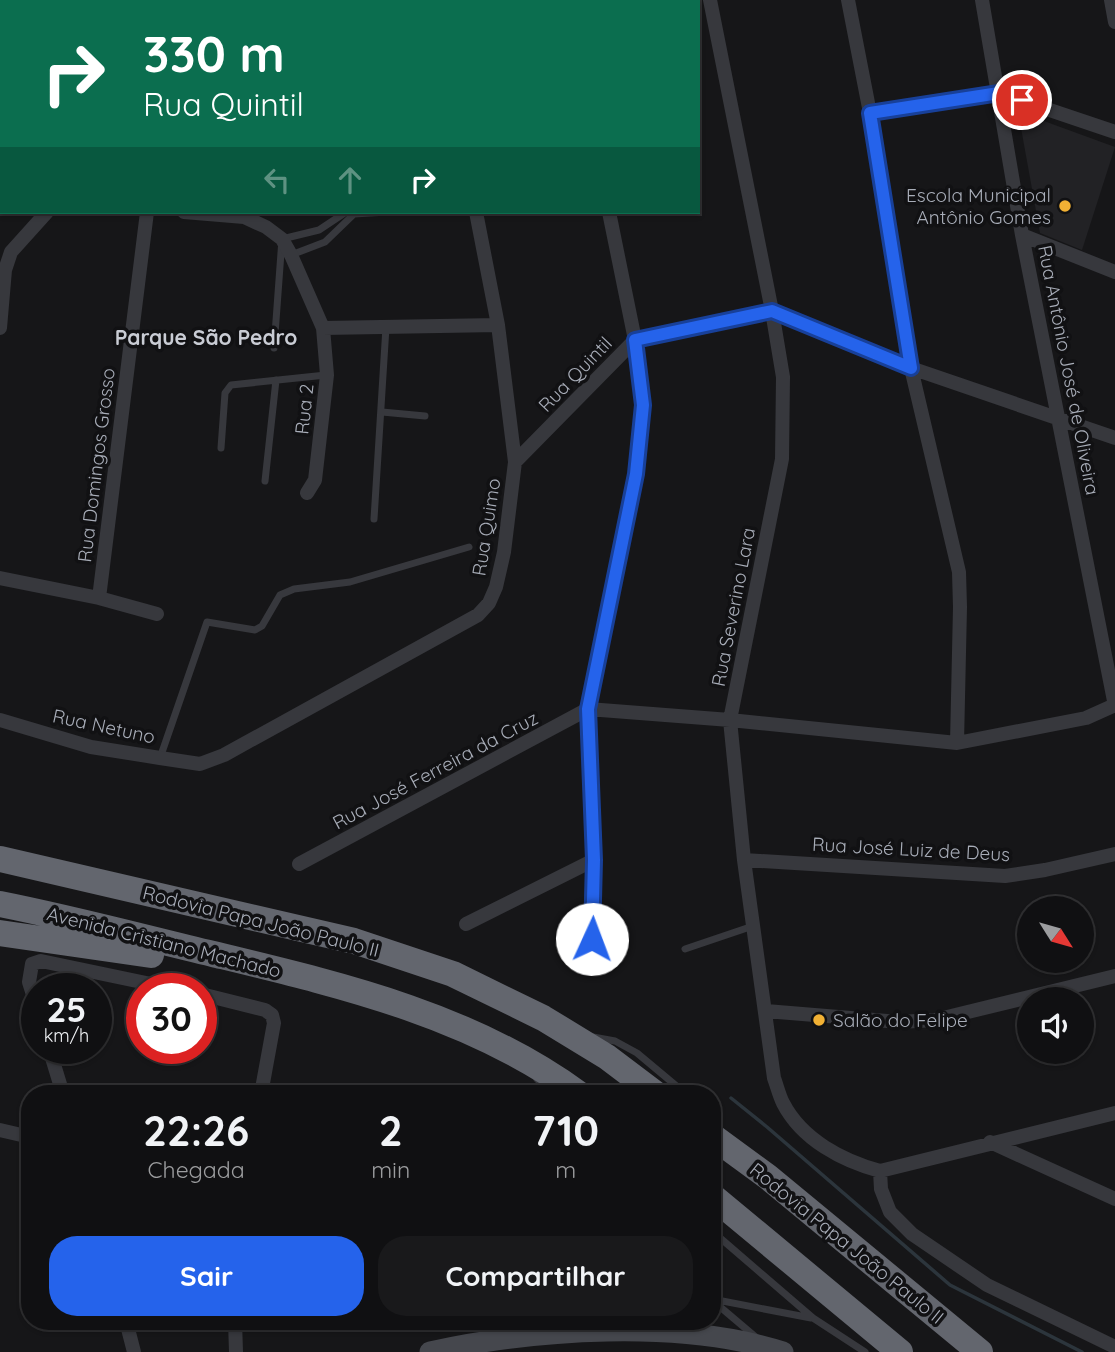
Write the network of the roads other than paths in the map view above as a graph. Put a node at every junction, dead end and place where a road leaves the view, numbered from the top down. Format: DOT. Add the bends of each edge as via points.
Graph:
graph roads {
  1 [pos="710,0"];
  2 [pos="848,0"];
  3 [pos="982,0"];
  4 [pos="1113,0"];
  5 [pos="1115,22"];
  6 [pos="999,93"];
  7 [pos="870,113"];
  8 [pos="1115,132"];
  9 [pos="45,214"];
  10 [pos="147,214"];
  11 [pos="208,214"];
  12 [pos="343,214"];
  13 [pos="354,214"];
  14 [pos="476,214"];
  15 [pos="609,214"];
  16 [pos="319,229"];
  17 [pos="1022,235"];
  18 [pos="282,239"];
  19 [pos="325,242"];
  20 [pos="291,255"];
  21 [pos="1115,272"];
  22 [pos="772,311"];
  23 [pos="498,325"];
  24 [pos="386,327"];
  25 [pos="0,328"];
  26 [pos="323,328"];
  27 [pos="635,340"];
  28 [pos="274,348"];
  29 [pos="911,368"];
  30 [pos="327,375"];
  31 [pos="276,380"];
  32 [pos="382,412"];
  33 [pos="425,416"];
  34 [pos="1060,418"];
  35 [pos="1115,438"];
  36 [pos="221,448"];
  37 [pos="515,462"];
  38 [pos="265,481"];
  39 [pos="307,493"];
  40 [pos="374,519"];
  41 [pos="469,547"];
  42 [pos="0,578"];
  43 [pos="99,598"];
  44 [pos="157,614"];
  45 [pos="1115,706"];
  46 [pos="588,709"];
  47 [pos="0,720"];
  48 [pos="730,720"];
  49 [pos="957,743"];
  50 [pos="160,758"];
  51 [pos="200,764"];
  52 [pos="1115,854"];
  53 [pos="0,859"];
  54 [pos="594,860"];
  55 [pos="744,860"];
  56 [pos="299,864"];
  57 [pos="0,904"];
  58 [pos="466,924"];
  59 [pos="754,926"];
  60 [pos="0,933"];
  61 [pos="685,949"];
  62 [pos="592,966"];
  63 [pos="30,973"];
  64 [pos="98,973"];
  65 [pos="1115,976"];
  66 [pos="328,982"];
  67 [pos="217,998"];
  68 [pos="766,1011"];
  69 [pos="568,1033"];
  70 [pos="516,1055"];
  71 [pos="54,1064"];
  72 [pos="60,1085"];
  73 [pos="263,1085"];
  74 [pos="542,1085"];
  75 [pos="567,1085"];
  76 [pos="644,1085"];
  77 [pos="675,1085"];
  78 [pos="1115,1113"];
  79 [pos="0,1130"];
  80 [pos="21,1135"];
  81 [pos="990,1142"];
  82 [pos="721,1143"];
  83 [pos="880,1171"];
  84 [pos="1115,1199"];
  85 [pos="721,1203"];
  86 [pos="721,1239"];
  87 [pos="721,1301"];
  88 [pos="721,1306"];
  89 [pos="813,1318"];
  90 [pos="128,1330"];
  91 [pos="236,1330"];
  92 [pos="496,1345"];
  93 [pos="1115,1347"];
  94 [pos="461,1349"];
  95 [pos="775,1349"];
  96 [pos="134,1352"];
  97 [pos="236,1352"];
  98 [pos="430,1352"];
  99 [pos="865,1352"];
  100 [pos="900,1352"];
  101 [pos="980,1352"];
  1 -- 22 [label="street, Rua Severino Lara"];
  2 -- 7 [label="street"];
  3 -- 6 [label="street, Rua Antônio José de Oliveira"];
  4 -- 5 [label="street"];
  6 -- 7 [label="street"];
  6 -- 8 [label="street"];
  6 -- 17 [label="street, Rua Antônio José de Oliveira"];
  7 -- 29 [label="street"];
  9 -- 25 [label="street" via="11,252"];
  10 -- 43 [label="street, Rua Domingos Grosso"];
  11 -- 18 [label="street" via="244,217"];
  12 -- 16 [label="lane"];
  13 -- 19 [label="lane"];
  14 -- 23 [label="street, Rua Quimo"];
  15 -- 27 [label="street"];
  16 -- 18 [label="lane"];
  16 -- 19 [label="lane"];
  17 -- 21 [label="street"];
  17 -- 34 [label="street, Rua Antônio José de Oliveira"];
  18 -- 20 [label="street, Rua 2"];
  18 -- 28 [label="lane"];
  19 -- 20 [label="lane"];
  20 -- 26 [label="street, Rua 2"];
  22 -- 27 [label="street, Rua Quintil"];
  22 -- 29 [label="street"];
  22 -- 48 [label="street, Rua Severino Lara" via="783,377 782,459"];
  23 -- 24 [label="street"];
  23 -- 37 [label="street, Rua Quimo"];
  24 -- 26 [label="street"];
  24 -- 32 [label="lane"];
  26 -- 30 [label="street, Rua 2"];
  27 -- 37 [label="street, Rua Quintil"];
  27 -- 46 [label="street" via="643,405 636,474"];
  29 -- 34 [label="street"];
  29 -- 49 [label="street" via="958,572"];
  30 -- 31 [label="lane"];
  30 -- 39 [label="street, Rua 2" via="315,480"];
  31 -- 36 [label="lane" via="232,385 225,393"];
  31 -- 38 [label="lane"];
  32 -- 33 [label="lane"];
  32 -- 40 [label="lane"];
  34 -- 35 [label="street"];
  34 -- 45 [label="street, Rua Antônio José de Oliveira"];
  37 -- 51 [label="street, Rua Quimo" via="496,587 478,615"];
  41 -- 50 [label="lane" via="349,582 294,589 280,595 255,630 207,622"];
  42 -- 43 [label="street"];
  43 -- 44 [label="street"];
  45 -- 49 [label="street" via="1086,718"];
  46 -- 48 [label="street"];
  46 -- 54 [label="street"];
  46 -- 56 [label="street, Rua José Ferreira da Cruz"];
  47 -- 50 [label="street, Rua Netuno" via="91,747"];
  48 -- 49 [label="street"];
  48 -- 55 [label="street, Rua Severino Lara"];
  50 -- 51 [label="street, Rua Netuno"];
  52 -- 55 [label="street, Rua José Luiz de Deus" via="1005,876"];
  53 -- 69 [label="highway, Rodovia Papa João Paulo II" via="354,941 453,974"];
  54 -- 58 [label="street"];
  54 -- 62 [label="street"];
  55 -- 59 [label="street, Rua Severino Lara"];
  57 -- 66 [label="highway, Avenida Cristiano Machado"];
  59 -- 61 [label="lane"];
  59 -- 68 [label="street, Rua Severino Lara"];
  60 -- 66 [label="highway" via="145,953 288,983"];
  63 -- 64 [label="street" via="32,964 41,961"];
  65 -- 68 [label="street" via="935,1020"];
  66 -- 70 [label="highway" via="452,1022"];
  67 -- 73 [label="street" via="272,1015"];
  68 -- 83 [label="street, Rua Severino Lara" via="774,1078 797,1124 830,1152"];
  69 -- 76 [label="highway, Rodovia Papa João Paulo II"];
  69 -- 77 [label="lane" via="615,1041"];
  70 -- 74 [label="lane"];
  70 -- 75 [label="highway"];
  71 -- 72 [label="street"];
  78 -- 81 [label="street"];
  79 -- 80 [label="street"];
  81 -- 83 [label="street"];
  81 -- 84 [label="street"];
  82 -- 101 [label="highway, Rodovia Papa João Paulo II"];
  83 -- 93 [label="street" via="890,1212 912,1234 987,1285"];
  85 -- 100 [label="highway"];
  86 -- 89 [label="lane"];
  87 -- 89 [label="lane"];
  88 -- 95 [label="lane"];
  89 -- 99 [label="lane"];
  90 -- 96 [label="street"];
  91 -- 97 [label="street"];
  92 -- 94 [label="street"];
  92 -- 95 [label="street" via="573,1332 640,1332 706,1336"];
  94 -- 98 [label="street"];
}
